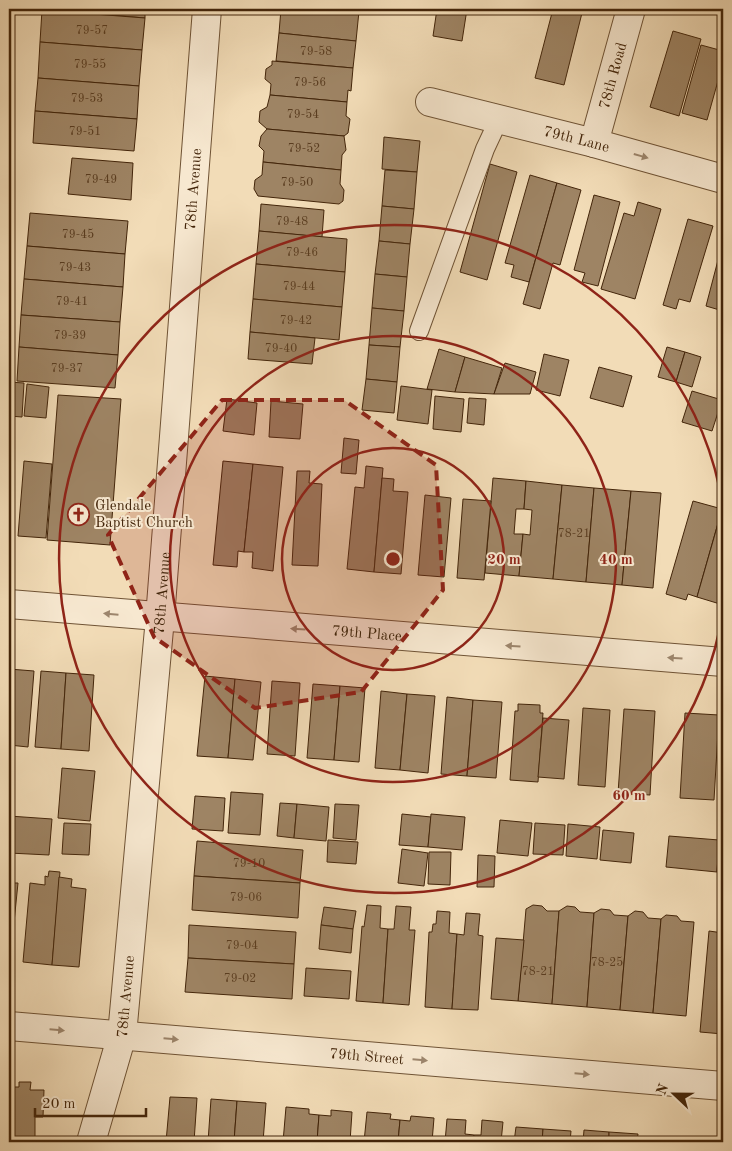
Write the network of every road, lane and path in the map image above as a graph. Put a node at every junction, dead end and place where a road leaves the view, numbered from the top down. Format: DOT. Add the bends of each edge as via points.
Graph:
graph roads {
  1 [pos="207,9"];
  2 [pos="631,9"];
  3 [pos="430,102"];
  4 [pos="498,119"];
  5 [pos="594,143"];
  6 [pos="723,179"];
  7 [pos="419,331"];
  8 [pos="9,604"];
  9 [pos="160,618"];
  10 [pos="723,662"];
  11 [pos="9,1026"];
  12 [pos="122,1035"];
  13 [pos="723,1086"];
  14 [pos="91,1142"];
  1 -- 9 [label="street, 78th Avenue"];
  2 -- 5 [label="street, 78th Road"];
  3 -- 4 [label="street, 79th Lane"];
  4 -- 5 [label="street, 79th Lane"];
  4 -- 7 [label="lane"];
  5 -- 6 [label="street, 79th Lane, one-way"];
  9 -- 8 [label="street, 79th Place, one-way"];
  10 -- 9 [label="street, 79th Place, one-way"];
  9 -- 12 [label="street, 78th Avenue"];
  11 -- 12 [label="street, 79th Street, one-way"];
  12 -- 13 [label="street, 79th Street, one-way"];
  12 -- 14 [label="street, 78th Avenue"];
}
